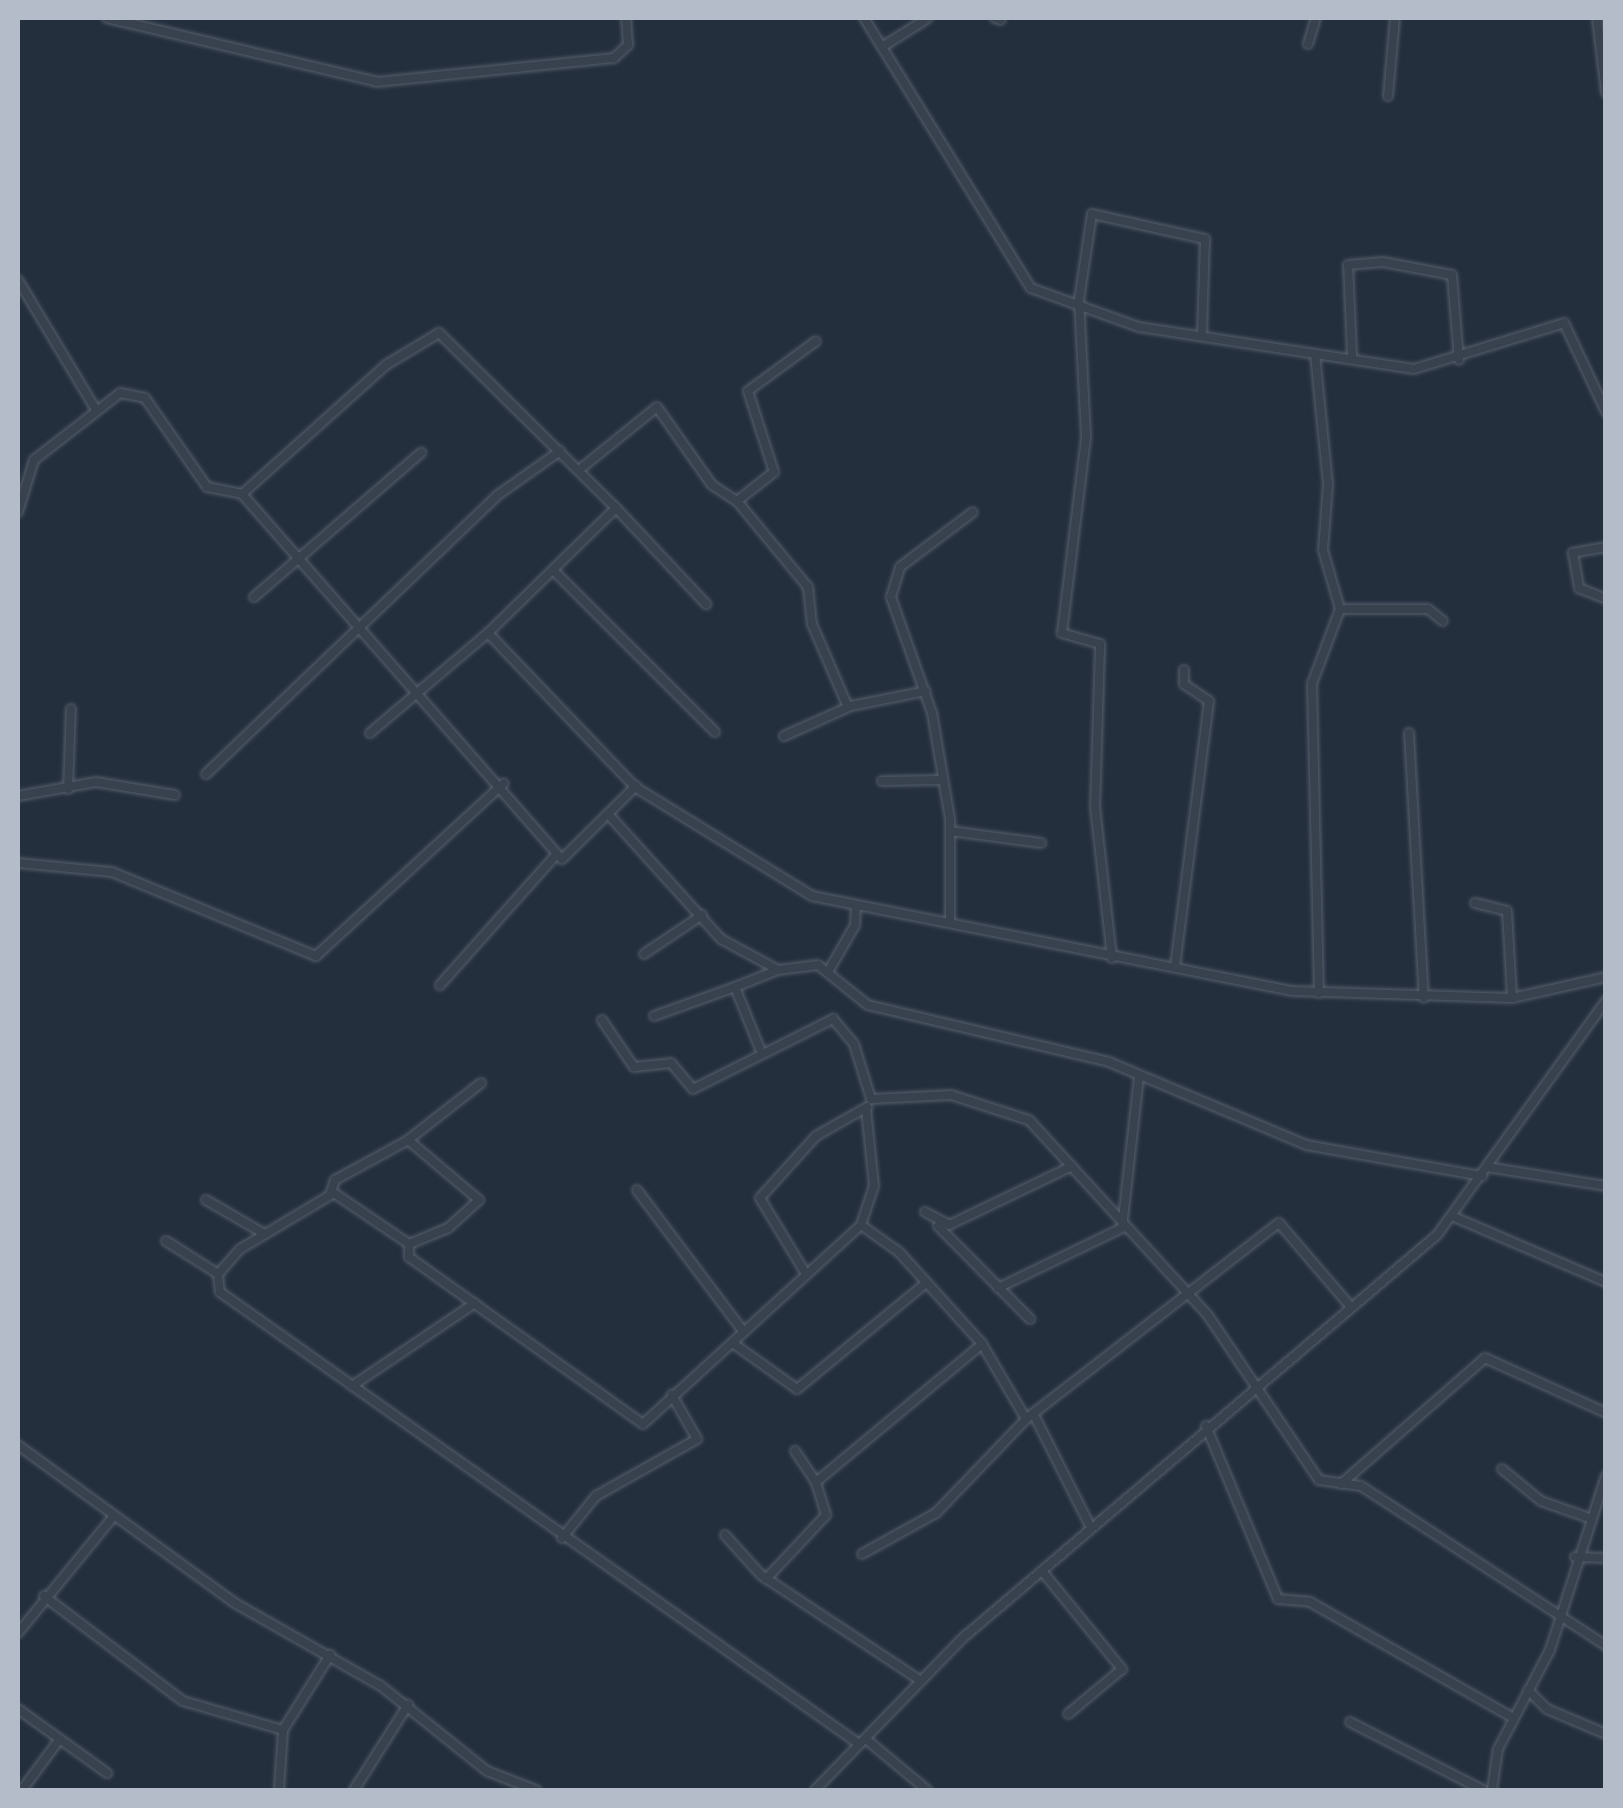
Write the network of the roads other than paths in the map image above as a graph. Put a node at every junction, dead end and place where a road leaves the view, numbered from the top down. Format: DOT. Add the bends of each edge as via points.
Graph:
graph roads {
  1 [pos="107,18"];
  2 [pos="157,18"];
  3 [pos="626,18"];
  4 [pos="864,18"];
  5 [pos="929,18"];
  6 [pos="1316,18"];
  7 [pos="1396,18"];
  8 [pos="1597,18"];
  9 [pos="151,28"];
  10 [pos="1308,44"];
  11 [pos="882,47"];
  12 [pos="1606,92"];
  13 [pos="1388,96"];
  14 [pos="18,280"];
  15 [pos="1084,310"];
  16 [pos="1202,332"];
  17 [pos="816,340"];
  18 [pos="1314,354"];
  19 [pos="1352,355"];
  20 [pos="1459,360"];
  21 [pos="96,410"];
  22 [pos="1606,412"];
  23 [pos="560,452"];
  24 [pos="421,453"];
  25 [pos="18,462"];
  26 [pos="579,470"];
  27 [pos="28,473"];
  28 [pos="242,494"];
  29 [pos="736,501"];
  30 [pos="616,508"];
  31 [pos="18,512"];
  32 [pos="972,512"];
  33 [pos="1606,547"];
  34 [pos="298,559"];
  35 [pos="553,570"];
  36 [pos="254,597"];
  37 [pos="1606,599"];
  38 [pos="706,604"];
  39 [pos="1340,609"];
  40 [pos="1443,620"];
  41 [pos="359,623"];
  42 [pos="488,632"];
  43 [pos="1184,670"];
  44 [pos="421,688"];
  45 [pos="926,691"];
  46 [pos="848,707"];
  47 [pos="71,710"];
  48 [pos="715,732"];
  49 [pos="370,733"];
  50 [pos="1409,733"];
  51 [pos="784,736"];
  52 [pos="206,774"];
  53 [pos="942,780"];
  54 [pos="882,781"];
  55 [pos="640,783"];
  56 [pos="504,784"];
  57 [pos="68,788"];
  58 [pos="176,795"];
  59 [pos="18,796"];
  60 [pos="608,814"];
  61 [pos="950,831"];
  62 [pos="1041,843"];
  63 [pos="556,855"];
  64 [pos="18,862"];
  65 [pos="1474,903"];
  66 [pos="856,906"];
  67 [pos="702,915"];
  68 [pos="950,923"];
  69 [pos="644,954"];
  70 [pos="1112,958"];
  71 [pos="1176,968"];
  72 [pos="778,970"];
  73 [pos="828,972"];
  74 [pos="1606,977"];
  75 [pos="440,985"];
  76 [pos="735,987"];
  77 [pos="1318,994"];
  78 [pos="1424,998"];
  79 [pos="1512,998"];
  80 [pos="1606,1001"];
  81 [pos="654,1016"];
  82 [pos="602,1020"];
  83 [pos="760,1049"];
  84 [pos="1139,1076"];
  85 [pos="481,1083"];
  86 [pos="871,1099"];
  87 [pos="866,1108"];
  88 [pos="408,1140"];
  89 [pos="1072,1166"];
  90 [pos="1484,1172"];
  91 [pos="1606,1186"];
  92 [pos="636,1190"];
  93 [pos="330,1195"];
  94 [pos="206,1200"];
  95 [pos="925,1212"];
  96 [pos="1454,1218"];
  97 [pos="861,1225"];
  98 [pos="938,1225"];
  99 [pos="1122,1228"];
  100 [pos="263,1233"];
  101 [pos="166,1241"];
  102 [pos="409,1244"];
  103 [pos="218,1274"];
  104 [pos="806,1274"];
  105 [pos="1606,1282"];
  106 [pos="925,1284"];
  107 [pos="998,1288"];
  108 [pos="1191,1296"];
  109 [pos="475,1303"];
  110 [pos="1351,1307"];
  111 [pos="1030,1319"];
  112 [pos="742,1330"];
  113 [pos="734,1344"];
  114 [pos="982,1344"];
  115 [pos="352,1386"];
  116 [pos="1253,1391"];
  117 [pos="672,1396"];
  118 [pos="1606,1413"];
  119 [pos="1030,1417"];
  120 [pos="1206,1426"];
  121 [pos="19,1451"];
  122 [pos="795,1451"];
  123 [pos="1502,1469"];
  124 [pos="1606,1476"];
  125 [pos="816,1482"];
  126 [pos="1340,1485"];
  127 [pos="112,1518"];
  128 [pos="1588,1518"];
  129 [pos="1090,1526"];
  130 [pos="725,1534"];
  131 [pos="562,1538"];
  132 [pos="862,1554"];
  133 [pos="1575,1557"];
  134 [pos="1606,1558"];
  135 [pos="1042,1571"];
  136 [pos="766,1579"];
  137 [pos="44,1596"];
  138 [pos="1560,1618"];
  139 [pos="18,1634"];
  140 [pos="1606,1646"];
  141 [pos="330,1655"];
  142 [pos="918,1679"];
  143 [pos="1528,1690"];
  144 [pos="408,1705"];
  145 [pos="18,1709"];
  146 [pos="1068,1714"];
  147 [pos="1510,1716"];
  148 [pos="1350,1722"];
  149 [pos="283,1730"];
  150 [pos="1606,1734"];
  151 [pos="59,1740"];
  152 [pos="863,1742"];
  153 [pos="107,1774"];
  154 [pos="22,1790"];
  155 [pos="279,1790"];
  156 [pos="354,1790"];
  157 [pos="536,1790"];
  158 [pos="815,1790"];
  159 [pos="927,1790"];
  160 [pos="1484,1790"];
  161 [pos="1492,1790"];
  1 -- 9 [label="street"];
  2 -- 9 [label="street"];
  3 -- 9 [label="street" via="628,45 614,58 377,82"];
  4 -- 11 [label="street"];
  5 -- 11 [label="street"];
  6 -- 10 [label="street"];
  7 -- 13 [label="street"];
  8 -- 12 [label="street"];
  11 -- 15 [label="street" via="1016,274"];
  14 -- 21 [label="street"];
  15 -- 16 [label="street"];
  15 -- 16 [label="street" via="1088,223 1104,214 1205,240"];
  15 -- 70 [label="street" via="1086,437 1062,633 1100,644 1095,807"];
  16 -- 18 [label="street"];
  17 -- 29 [label="street" via="748,392 774,472"];
  18 -- 19 [label="street"];
  18 -- 39 [label="street" via="1328,484 1323,550"];
  19 -- 20 [label="street" via="1414,368"];
  19 -- 20 [label="street" via="1346,271 1371,261 1452,275"];
  20 -- 22 [label="street" via="1564,323"];
  21 -- 27 [label="street"];
  21 -- 28 [label="street" via="120,393 145,398 207,486"];
  23 -- 26 [label="street"];
  23 -- 28 [label="street" via="439,333 386,365"];
  23 -- 41 [label="street" via="508,486"];
  24 -- 34 [label="street"];
  25 -- 27 [label="street"];
  26 -- 29 [label="street" via="657,407 712,485"];
  26 -- 30 [label="street"];
  27 -- 31 [label="street"];
  28 -- 34 [label="street"];
  29 -- 46 [label="street" via="808,587 812,624"];
  30 -- 35 [label="street"];
  30 -- 38 [label="street"];
  32 -- 45 [label="street" via="900,567 892,597"];
  33 -- 37 [label="street" via="1572,553 1579,588"];
  34 -- 36 [label="street"];
  34 -- 41 [label="street"];
  35 -- 42 [label="street"];
  35 -- 48 [label="street"];
  39 -- 40 [label="street" via="1428,609"];
  39 -- 77 [label="street" via="1312,684"];
  41 -- 44 [label="street"];
  41 -- 52 [label="street"];
  42 -- 44 [label="street"];
  42 -- 55 [label="street"];
  43 -- 71 [label="street" via="1184,684 1209,701"];
  44 -- 49 [label="street"];
  44 -- 56 [label="street"];
  45 -- 46 [label="street"];
  45 -- 53 [label="street"];
  46 -- 51 [label="street"];
  47 -- 57 [label="street"];
  50 -- 78 [label="street"];
  53 -- 54 [label="street"];
  53 -- 61 [label="street"];
  55 -- 60 [label="street"];
  55 -- 66 [label="street" via="736,857 812,896"];
  56 -- 63 [label="street"];
  56 -- 64 [label="street" via="316,956 112,872"];
  57 -- 58 [label="street" via="118,783"];
  57 -- 59 [label="street"];
  60 -- 63 [label="street" via="566,859"];
  60 -- 67 [label="street"];
  61 -- 62 [label="street"];
  61 -- 68 [label="street"];
  63 -- 75 [label="street"];
  65 -- 79 [label="street" via="1507,912"];
  66 -- 68 [label="street"];
  66 -- 73 [label="street" via="855,925"];
  67 -- 69 [label="street"];
  67 -- 72 [label="street" via="722,939"];
  68 -- 70 [label="street"];
  70 -- 71 [label="street"];
  71 -- 77 [label="street"];
  72 -- 73 [label="street" via="818,964"];
  72 -- 76 [label="street"];
  73 -- 84 [label="street" via="891,1013 1073,1052"];
  74 -- 79 [label="street"];
  76 -- 81 [label="street"];
  76 -- 83 [label="street"];
  77 -- 78 [label="street"];
  78 -- 79 [label="street"];
  80 -- 90 [label="street"];
  82 -- 83 [label="street" via="634,1068 672,1063 693,1089"];
  83 -- 86 [label="street" via="833,1019 854,1044"];
  84 -- 90 [label="street" via="1306,1145"];
  84 -- 99 [label="street"];
  85 -- 88 [label="street"];
  86 -- 87 [label="street"];
  86 -- 89 [label="street" via="985,1100 1029,1120"];
  87 -- 97 [label="street" via="873,1197"];
  87 -- 104 [label="street" via="816,1136 760,1198"];
  88 -- 93 [label="street" via="335,1180"];
  88 -- 102 [label="street" via="479,1200 448,1228"];
  89 -- 98 [label="street"];
  89 -- 99 [label="street"];
  90 -- 91 [label="street"];
  90 -- 96 [label="street"];
  92 -- 112 [label="street"];
  93 -- 100 [label="street"];
  93 -- 102 [label="street" via="344,1196"];
  94 -- 100 [label="street"];
  95 -- 98 [label="street"];
  96 -- 105 [label="street"];
  96 -- 110 [label="street"];
  97 -- 104 [label="street"];
  97 -- 106 [label="street"];
  98 -- 107 [label="street"];
  99 -- 107 [label="street"];
  99 -- 108 [label="street"];
  100 -- 103 [label="street"];
  101 -- 103 [label="street"];
  102 -- 109 [label="street" via="414,1261"];
  103 -- 115 [label="street" via="220,1292"];
  104 -- 112 [label="street"];
  106 -- 113 [label="street" via="797,1389"];
  106 -- 114 [label="street"];
  107 -- 111 [label="street"];
  108 -- 110 [label="street" via="1285,1223"];
  108 -- 116 [label="street"];
  108 -- 119 [label="street"];
  109 -- 115 [label="street"];
  109 -- 117 [label="street" via="627,1419 643,1424"];
  110 -- 116 [label="street"];
  112 -- 113 [label="street"];
  113 -- 117 [label="street"];
  114 -- 119 [label="street"];
  114 -- 125 [label="street"];
  115 -- 131 [label="street"];
  116 -- 120 [label="street"];
  116 -- 126 [label="street" via="1319,1480"];
  117 -- 131 [label="street" via="697,1439 596,1496"];
  118 -- 126 [label="street" via="1485,1358"];
  119 -- 129 [label="street"];
  119 -- 132 [label="street" via="936,1512"];
  120 -- 129 [label="street"];
  120 -- 147 [label="street" via="1278,1599 1310,1602"];
  121 -- 127 [label="street"];
  122 -- 125 [label="street"];
  123 -- 128 [label="street" via="1541,1501"];
  124 -- 128 [label="street"];
  125 -- 136 [label="street" via="826,1516"];
  126 -- 138 [label="street" via="1361,1486"];
  127 -- 137 [label="street"];
  127 -- 141 [label="street"];
  128 -- 133 [label="street"];
  129 -- 135 [label="street"];
  130 -- 136 [label="street"];
  131 -- 152 [label="street"];
  133 -- 134 [label="street"];
  133 -- 138 [label="street"];
  135 -- 142 [label="street"];
  135 -- 146 [label="street" via="1122,1668"];
  136 -- 142 [label="street"];
  137 -- 139 [label="street"];
  137 -- 149 [label="street" via="183,1701"];
  138 -- 140 [label="street"];
  138 -- 143 [label="street"];
  141 -- 144 [label="street"];
  141 -- 149 [label="street"];
  142 -- 152 [label="street"];
  143 -- 147 [label="street"];
  143 -- 150 [label="street" via="1547,1709"];
  144 -- 156 [label="street"];
  144 -- 157 [label="street" via="487,1771"];
  145 -- 151 [label="street"];
  147 -- 161 [label="street"];
  148 -- 160 [label="street"];
  149 -- 155 [label="street"];
  151 -- 153 [label="street"];
  151 -- 154 [label="street"];
  152 -- 158 [label="street"];
  152 -- 159 [label="street"];
}
